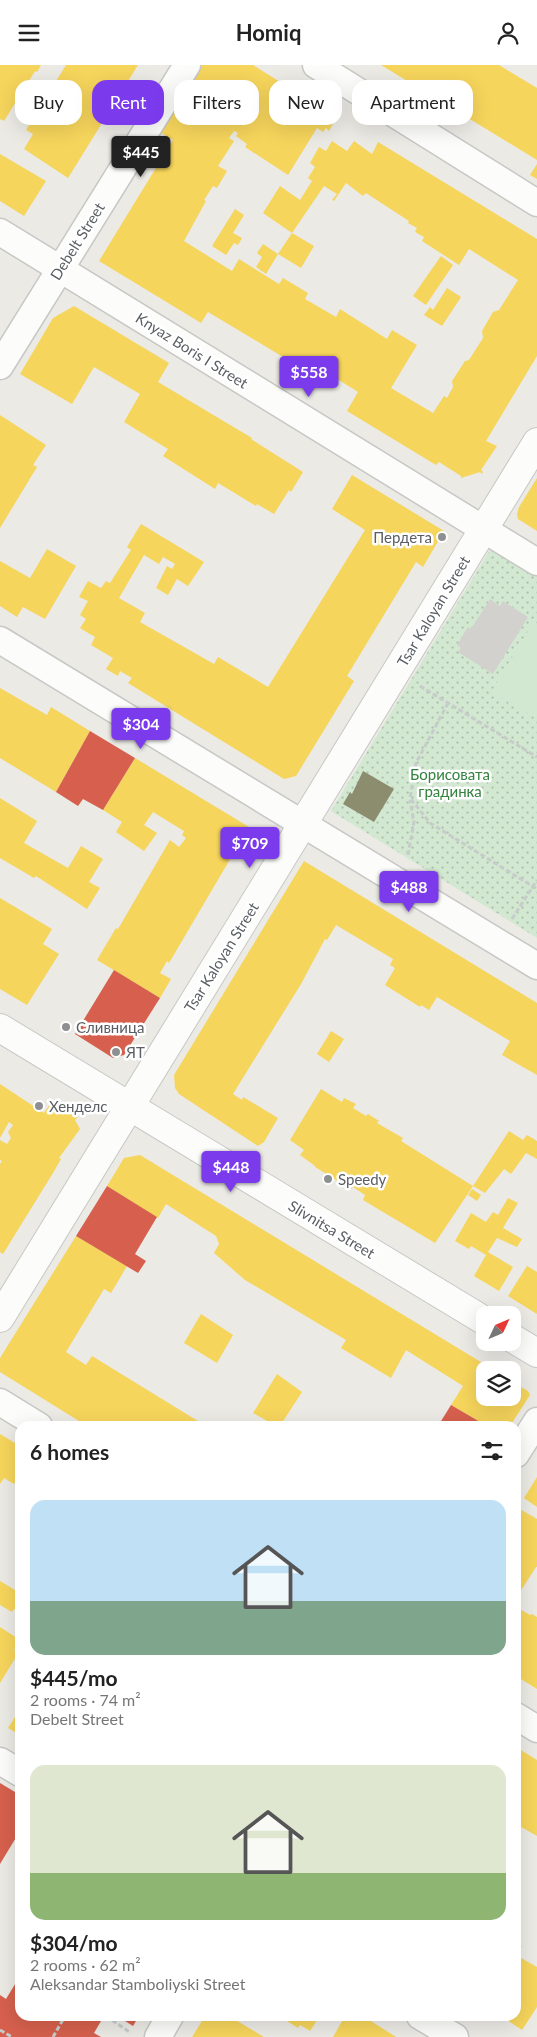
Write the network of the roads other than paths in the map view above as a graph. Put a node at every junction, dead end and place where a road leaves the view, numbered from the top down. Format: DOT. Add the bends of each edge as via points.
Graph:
graph roads {
  1 [pos="187,65"];
  2 [pos="316,65"];
  3 [pos="537,203"];
  4 [pos="0,232"];
  5 [pos="60,269"];
  6 [pos="0,366"];
  7 [pos="537,442"];
  8 [pos="483,529"];
  9 [pos="537,562"];
  10 [pos="0,640"];
  11 [pos="303,824"];
  12 [pos="537,966"];
  13 [pos="0,1028"];
  14 [pos="129,1107"];
  15 [pos="476,1316"];
  16 [pos="0,1318"];
  17 [pos="521,1343"];
  18 [pos="537,1353"];
  19 [pos="0,1403"];
  20 [pos="31,1421"];
  21 [pos="537,1421"];
  22 [pos="521,1446"];
  23 [pos="521,1719"];
  24 [pos="537,1729"];
  25 [pos="0,1761"];
  26 [pos="15,1770"];
  27 [pos="167,2021"];
  28 [pos="428,2021"];
  29 [pos="158,2037"];
  30 [pos="454,2037"];
  1 -- 5 [label="street, Debelt Street"];
  2 -- 3 [label="street"];
  4 -- 5 [label="street, Knyaz Boris I Street"];
  5 -- 6 [label="street, Debelt Street"];
  5 -- 8 [label="street, Knyaz Boris I Street"];
  7 -- 8 [label="street, Tsar Kaloyan Street"];
  8 -- 9 [label="street, Knyaz Boris I Street"];
  8 -- 11 [label="street, Tsar Kaloyan Street"];
  10 -- 11 [label="street"];
  11 -- 12 [label="street"];
  11 -- 14 [label="street, Tsar Kaloyan Street"];
  13 -- 14 [label="street, Slivnitsa Street"];
  14 -- 15 [label="street, Slivnitsa Street"];
  14 -- 16 [label="street, Tsar Kaloyan Street"];
  17 -- 18 [label="street"];
  19 -- 20 [label="street"];
  21 -- 22 [label="street"];
  23 -- 24 [label="street"];
  25 -- 26 [label="street"];
  27 -- 29 [label="street"];
  28 -- 30 [label="street"];
}
